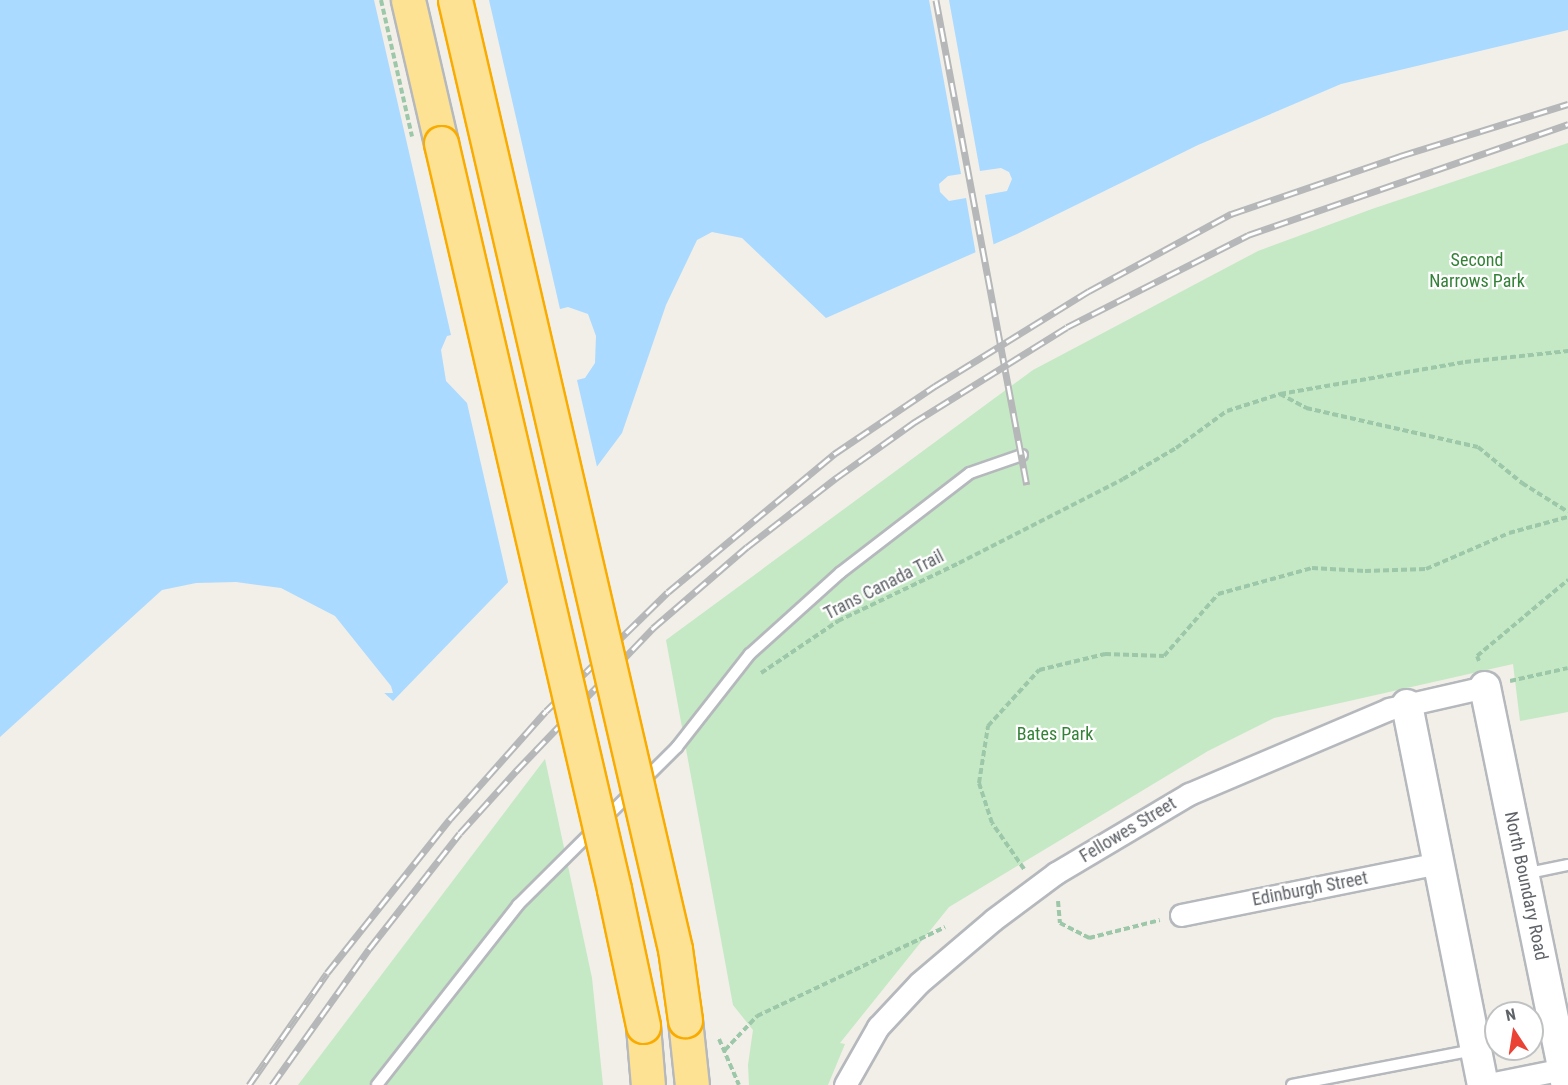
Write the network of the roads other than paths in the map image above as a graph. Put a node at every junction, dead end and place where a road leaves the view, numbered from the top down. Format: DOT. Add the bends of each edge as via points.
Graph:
graph roads {
  1 [pos="408,0"];
  2 [pos="455,0"];
  3 [pos="1022,454"];
  4 [pos="1485,687"];
  5 [pos="1407,705"];
  6 [pos="1439,863"];
  7 [pos="1568,865"];
  8 [pos="1523,874"];
  9 [pos="1181,915"];
  10 [pos="1476,1050"];
  11 [pos="1566,1074"];
  12 [pos="377,1085"];
  13 [pos="648,1085"];
  14 [pos="692,1085"];
  15 [pos="845,1085"];
  16 [pos="1292,1085"];
  17 [pos="1484,1085"];
  1 -- 13 [label="highway, bridge" via="614,889 643,1026"];
  2 -- 14 [label="highway, bridge" via="675,949"];
  3 -- 12 [label="lane" via="970,473 840,573 750,654 677,747 518,905"];
  4 -- 5 [label="street, Fellowes Street"];
  4 -- 8 [label="street, North Boundary Road"];
  5 -- 6 [label="street"];
  5 -- 15 [label="street, Fellowes Street" via="1389,709 1189,794 1036,886 919,982 878,1027"];
  6 -- 9 [label="street, Edinburgh Street"];
  6 -- 10 [label="street"];
  7 -- 8 [label="lane"];
  8 -- 11 [label="street, North Boundary Road"];
  10 -- 16 [label="lane"];
  10 -- 17 [label="street"];
  11 -- 17 [label="street"];
}
